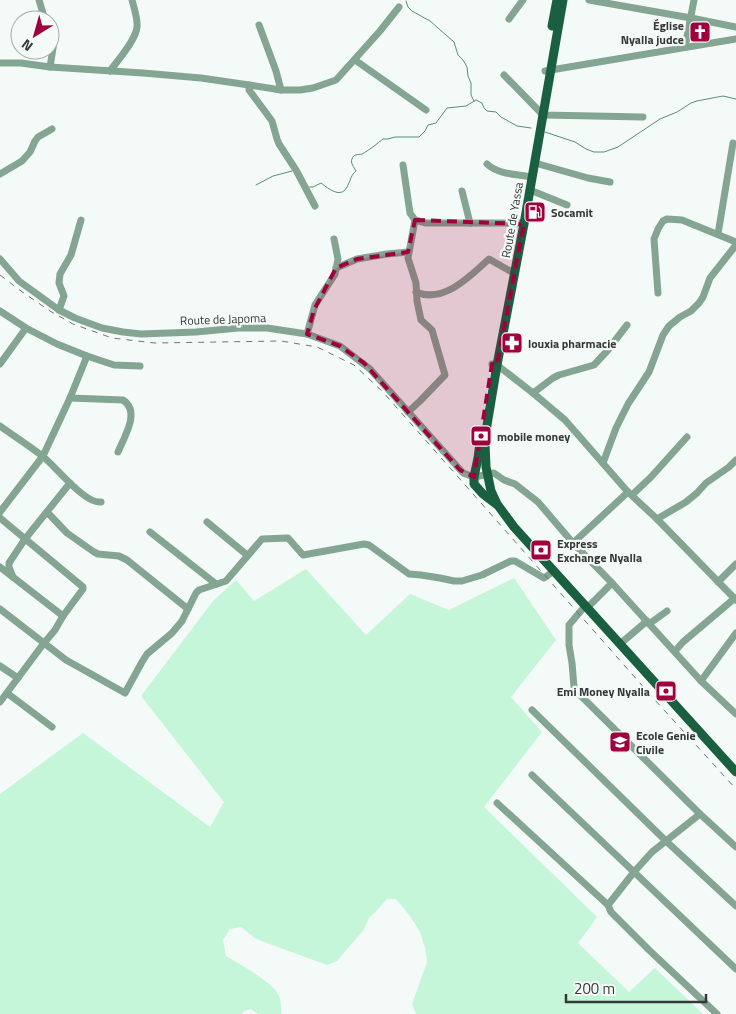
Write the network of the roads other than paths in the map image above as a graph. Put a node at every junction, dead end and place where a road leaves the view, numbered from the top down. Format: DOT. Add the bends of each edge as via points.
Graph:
graph roads {
  1 [pos="132,0"];
  2 [pos="523,0"];
  3 [pos="557,0"];
  4 [pos="563,0"];
  5 [pos="588,0"];
  6 [pos="694,0"];
  7 [pos="399,7"];
  8 [pos="691,18"];
  9 [pos="509,20"];
  10 [pos="259,26"];
  11 [pos="736,27"];
  12 [pos="736,39"];
  13 [pos="685,47"];
  14 [pos="51,60"];
  15 [pos="355,60"];
  16 [pos="0,63"];
  17 [pos="50,67"];
  18 [pos="548,70"];
  19 [pos="110,71"];
  20 [pos="504,74"];
  21 [pos="249,85"];
  22 [pos="281,90"];
  23 [pos="426,110"];
  24 [pos="541,113"];
  25 [pos="643,117"];
  26 [pos="52,129"];
  27 [pos="733,143"];
  28 [pos="487,164"];
  29 [pos="535,164"];
  30 [pos="403,165"];
  31 [pos="0,174"];
  32 [pos="530,176"];
  33 [pos="610,182"];
  34 [pos="530,190"];
  35 [pos="462,191"];
  36 [pos="567,205"];
  37 [pos="315,206"];
  38 [pos="81,220"];
  39 [pos="415,220"];
  40 [pos="470,223"];
  41 [pos="522,223"];
  42 [pos="718,234"];
  43 [pos="334,239"];
  44 [pos="736,243"];
  45 [pos="408,252"];
  46 [pos="0,259"];
  47 [pos="336,268"];
  48 [pos="510,270"];
  49 [pos="416,292"];
  50 [pos="658,293"];
  51 [pos="59,310"];
  52 [pos="0,311"];
  53 [pos="627,324"];
  54 [pos="26,328"];
  55 [pos="308,334"];
  56 [pos="87,356"];
  57 [pos="0,364"];
  58 [pos="495,365"];
  59 [pos="140,366"];
  60 [pos="533,393"];
  61 [pos="70,398"];
  62 [pos="408,412"];
  63 [pos="0,426"];
  64 [pos="687,437"];
  65 [pos="482,443"];
  66 [pos="118,452"];
  67 [pos="43,456"];
  68 [pos="736,460"];
  69 [pos="604,463"];
  70 [pos="487,474"];
  71 [pos="474,477"];
  72 [pos="70,483"];
  73 [pos="630,493"];
  74 [pos="101,502"];
  75 [pos="497,504"];
  76 [pos="0,512"];
  77 [pos="47,512"];
  78 [pos="0,518"];
  79 [pos="657,519"];
  80 [pos="207,522"];
  81 [pos="150,532"];
  82 [pos="25,539"];
  83 [pos="573,544"];
  84 [pos="247,555"];
  85 [pos="736,564"];
  86 [pos="0,567"];
  87 [pos="554,571"];
  88 [pos="13,576"];
  89 [pos="718,582"];
  90 [pos="216,584"];
  91 [pos="612,584"];
  92 [pos="735,599"];
  93 [pos="586,607"];
  94 [pos="0,609"];
  95 [pos="188,609"];
  96 [pos="667,611"];
  97 [pos="63,616"];
  98 [pos="648,623"];
  99 [pos="736,633"];
  100 [pos="44,643"];
  101 [pos="620,644"];
  102 [pos="674,651"];
  103 [pos="0,666"];
  104 [pos="18,678"];
  105 [pos="701,681"];
  106 [pos="7,693"];
  107 [pos="0,702"];
  108 [pos="532,710"];
  109 [pos="736,714"];
  110 [pos="52,727"];
  111 [pos="736,772"];
  112 [pos="532,775"];
  113 [pos="497,803"];
  114 [pos="700,814"];
  115 [pos="666,841"];
  116 [pos="736,847"];
  117 [pos="634,872"];
  118 [pos="608,905"];
  119 [pos="736,906"];
  120 [pos="736,969"];
  121 [pos="717,1014"];
  1 -- 19 [label="street" via="136,32"];
  2 -- 9 [label="street"];
  3 -- 18 [label="main road, Route de Yassa"];
  4 -- 18 [label="main road, Route de Yassa"];
  5 -- 8 [label="street"];
  6 -- 8 [label="street"];
  7 -- 15 [label="street"];
  8 -- 11 [label="street"];
  8 -- 13 [label="street"];
  10 -- 22 [label="street"];
  12 -- 13 [label="street"];
  13 -- 18 [label="street"];
  14 -- 17 [label="street"];
  15 -- 22 [label="street" via="336,80 312,88"];
  15 -- 23 [label="street"];
  16 -- 17 [label="street"];
  17 -- 19 [label="street"];
  18 -- 24 [label="main road, Route de Yassa"];
  19 -- 21 [label="street"];
  20 -- 24 [label="street"];
  21 -- 22 [label="street"];
  21 -- 37 [label="street" via="249,90 272,121 276,140"];
  24 -- 25 [label="street"];
  24 -- 29 [label="main road, Route de Yassa"];
  24 -- 32 [label="main road, Route de Yassa"];
  26 -- 31 [label="street" via="38,138 22,161"];
  27 -- 42 [label="street"];
  28 -- 32 [label="street" via="500,172"];
  29 -- 32 [label="main road, Route de Yassa"];
  29 -- 33 [label="street"];
  30 -- 39 [label="street" via="410,213"];
  32 -- 34 [label="main road, Route de Yassa"];
  32 -- 41 [label="main road, Route de Yassa"];
  34 -- 36 [label="street"];
  34 -- 41 [label="main road, Route de Yassa"];
  35 -- 40 [label="street"];
  38 -- 51 [label="street" via="71,255 60,274 64,296"];
  39 -- 40 [label="street"];
  39 -- 45 [label="street"];
  40 -- 41 [label="street"];
  41 -- 48 [label="main road, Route de Yassa"];
  41 -- 58 [label="main road, Route de Yassa"];
  42 -- 44 [label="street"];
  42 -- 50 [label="street" via="682,220 664,221 654,239"];
  43 -- 47 [label="street" via="338,259"];
  44 -- 69 [label="street" via="710,278 699,303 669,326 663,335 648,372 616,428"];
  45 -- 47 [label="street" via="357,259"];
  45 -- 49 [label="street"];
  46 -- 51 [label="street, Route de Japoma" via="19,281"];
  47 -- 55 [label="street" via="334,278 315,305"];
  48 -- 49 [label="street" via="488,259 465,281 450,290 435,294"];
  48 -- 58 [label="main road, Route de Yassa"];
  49 -- 62 [label="street" via="421,320 432,330 445,375"];
  51 -- 55 [label="street, Route de Japoma" via="102,328 141,334 258,327"];
  52 -- 54 [label="street"];
  53 -- 60 [label="street" via="594,365 559,375"];
  54 -- 56 [label="street"];
  54 -- 57 [label="street"];
  55 -- 62 [label="street, Route de Japoma" via="340,346 364,363"];
  56 -- 59 [label="street" via="114,365"];
  56 -- 61 [label="street"];
  58 -- 60 [label="street"];
  58 -- 65 [label="main road, Route de Yassa"];
  60 -- 69 [label="street" via="565,420"];
  61 -- 66 [label="street" via="124,400 128,403 131,420"];
  61 -- 67 [label="street"];
  62 -- 71 [label="street, Route de Japoma" via="460,470"];
  63 -- 67 [label="street"];
  64 -- 73 [label="street" via="652,477"];
  65 -- 70 [label="main road"];
  65 -- 71 [label="main road"];
  67 -- 72 [label="street"];
  67 -- 76 [label="street"];
  68 -- 79 [label="street" via="686,502"];
  69 -- 73 [label="street"];
  70 -- 71 [label="street"];
  70 -- 75 [label="main road"];
  70 -- 83 [label="street" via="494,473 538,502"];
  71 -- 75 [label="main road" via="476,488"];
  72 -- 74 [label="street" via="94,501"];
  72 -- 77 [label="street"];
  73 -- 79 [label="street"];
  73 -- 83 [label="street"];
  75 -- 87 [label="main road"];
  77 -- 82 [label="street"];
  77 -- 95 [label="street" via="67,533 94,552 127,560"];
  78 -- 82 [label="street"];
  79 -- 89 [label="street"];
  80 -- 84 [label="street"];
  81 -- 90 [label="street"];
  82 -- 88 [label="street" via="9,563"];
  82 -- 97 [label="street" via="83,587"];
  83 -- 91 [label="street"];
  84 -- 87 [label="street" via="262,538 288,538 303,555 369,545 409,574 454,581 482,575 511,561 544,578"];
  84 -- 90 [label="street" via="226,581"];
  85 -- 89 [label="street"];
  86 -- 88 [label="street"];
  87 -- 93 [label="main road"];
  88 -- 97 [label="street"];
  89 -- 92 [label="street"];
  90 -- 95 [label="street" via="199,590"];
  91 -- 93 [label="street"];
  91 -- 98 [label="street"];
  92 -- 102 [label="street"];
  93 -- 101 [label="main road"];
  93 -- 114 [label="street" via="569,626 574,687"];
  94 -- 100 [label="street"];
  95 -- 100 [label="street" via="179,624 150,651 125,693 66,660"];
  96 -- 98 [label="street"];
  97 -- 100 [label="street"];
  98 -- 101 [label="street"];
  98 -- 102 [label="street"];
  99 -- 105 [label="street"];
  100 -- 104 [label="street"];
  101 -- 111 [label="main road"];
  102 -- 105 [label="street"];
  103 -- 104 [label="street"];
  104 -- 106 [label="street"];
  105 -- 109 [label="street"];
  106 -- 107 [label="street"];
  106 -- 110 [label="street"];
  108 -- 115 [label="street"];
  112 -- 117 [label="street"];
  113 -- 118 [label="street"];
  114 -- 115 [label="street"];
  114 -- 116 [label="street"];
  115 -- 117 [label="street"];
  115 -- 119 [label="street"];
  117 -- 118 [label="street"];
  117 -- 120 [label="street"];
  118 -- 121 [label="street" via="649,950"];
}
